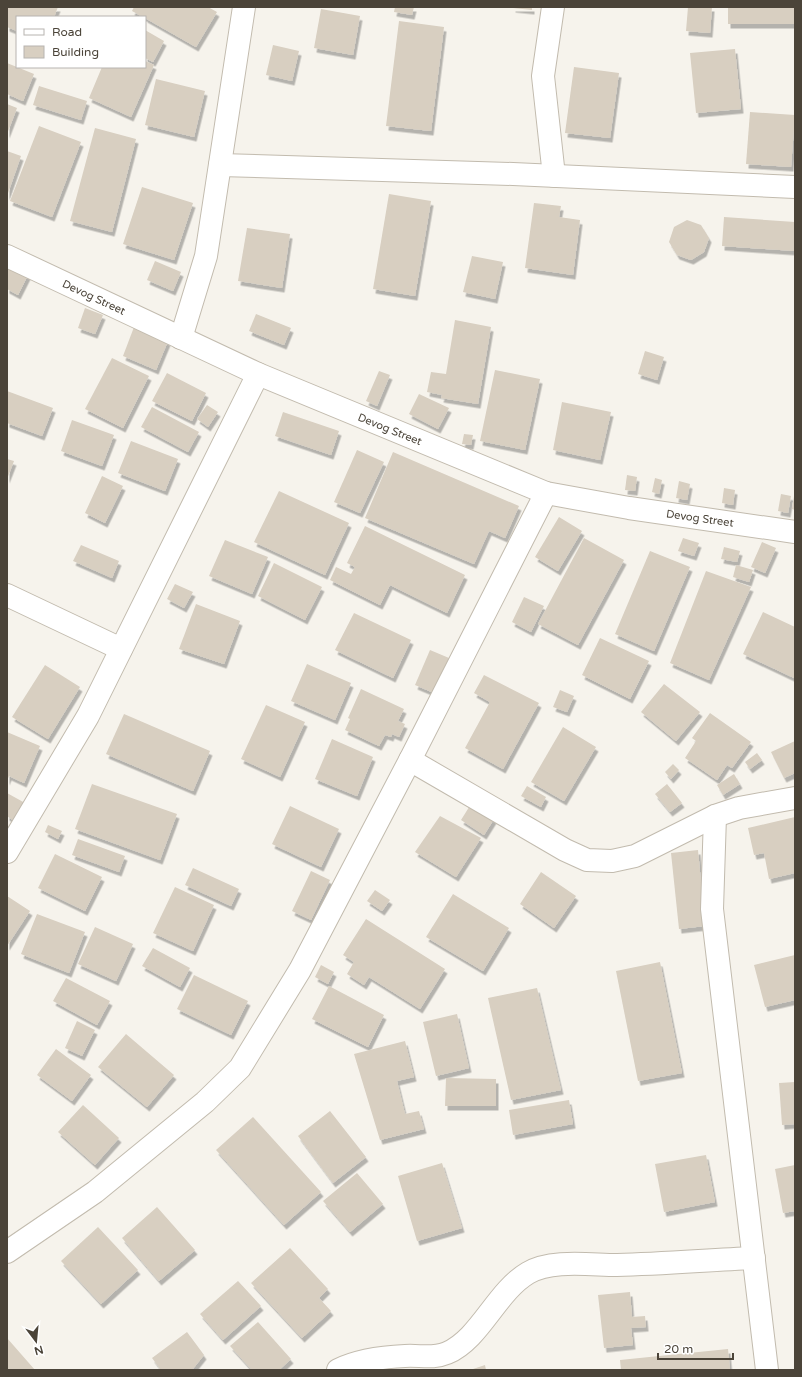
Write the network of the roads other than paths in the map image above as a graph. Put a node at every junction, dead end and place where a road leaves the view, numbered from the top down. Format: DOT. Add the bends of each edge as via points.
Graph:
graph roads {
  1 [pos="244,7"];
  2 [pos="553,7"];
  3 [pos="220,165"];
  4 [pos="554,176"];
  5 [pos="795,187"];
  6 [pos="7,256"];
  7 [pos="181,338"];
  8 [pos="258,374"];
  9 [pos="546,493"];
  10 [pos="795,532"];
  11 [pos="7,595"];
  12 [pos="120,649"];
  13 [pos="410,760"];
  14 [pos="795,798"];
  15 [pos="715,816"];
  16 [pos="7,852"];
  17 [pos="7,1252"];
  18 [pos="754,1258"];
  19 [pos="338,1370"];
  20 [pos="767,1370"];
  1 -- 3 [label="street"];
  2 -- 4 [label="street" via="543,76"];
  3 -- 4 [label="street"];
  3 -- 7 [label="street" via="206,256"];
  4 -- 5 [label="street"];
  6 -- 7 [label="street, Devog Street"];
  7 -- 8 [label="street, Devog Street"];
  8 -- 9 [label="street, Devog Street"];
  8 -- 12 [label="street"];
  9 -- 10 [label="street, Devog Street"];
  9 -- 13 [label="street"];
  11 -- 12 [label="street"];
  12 -- 16 [label="street" via="88,716"];
  13 -- 15 [label="street" via="565,850 588,860 612,861 635,856"];
  13 -- 17 [label="street" via="300,970 240,1068 205,1102 94,1192"];
  14 -- 15 [label="street" via="739,808"];
  15 -- 18 [label="street" via="712,908"];
  18 -- 19 [label="street" via="544,1266 514,1282 462,1345 446,1354 434,1357 405,1356 373,1360 354,1363"];
  18 -- 20 [label="street"];
}
